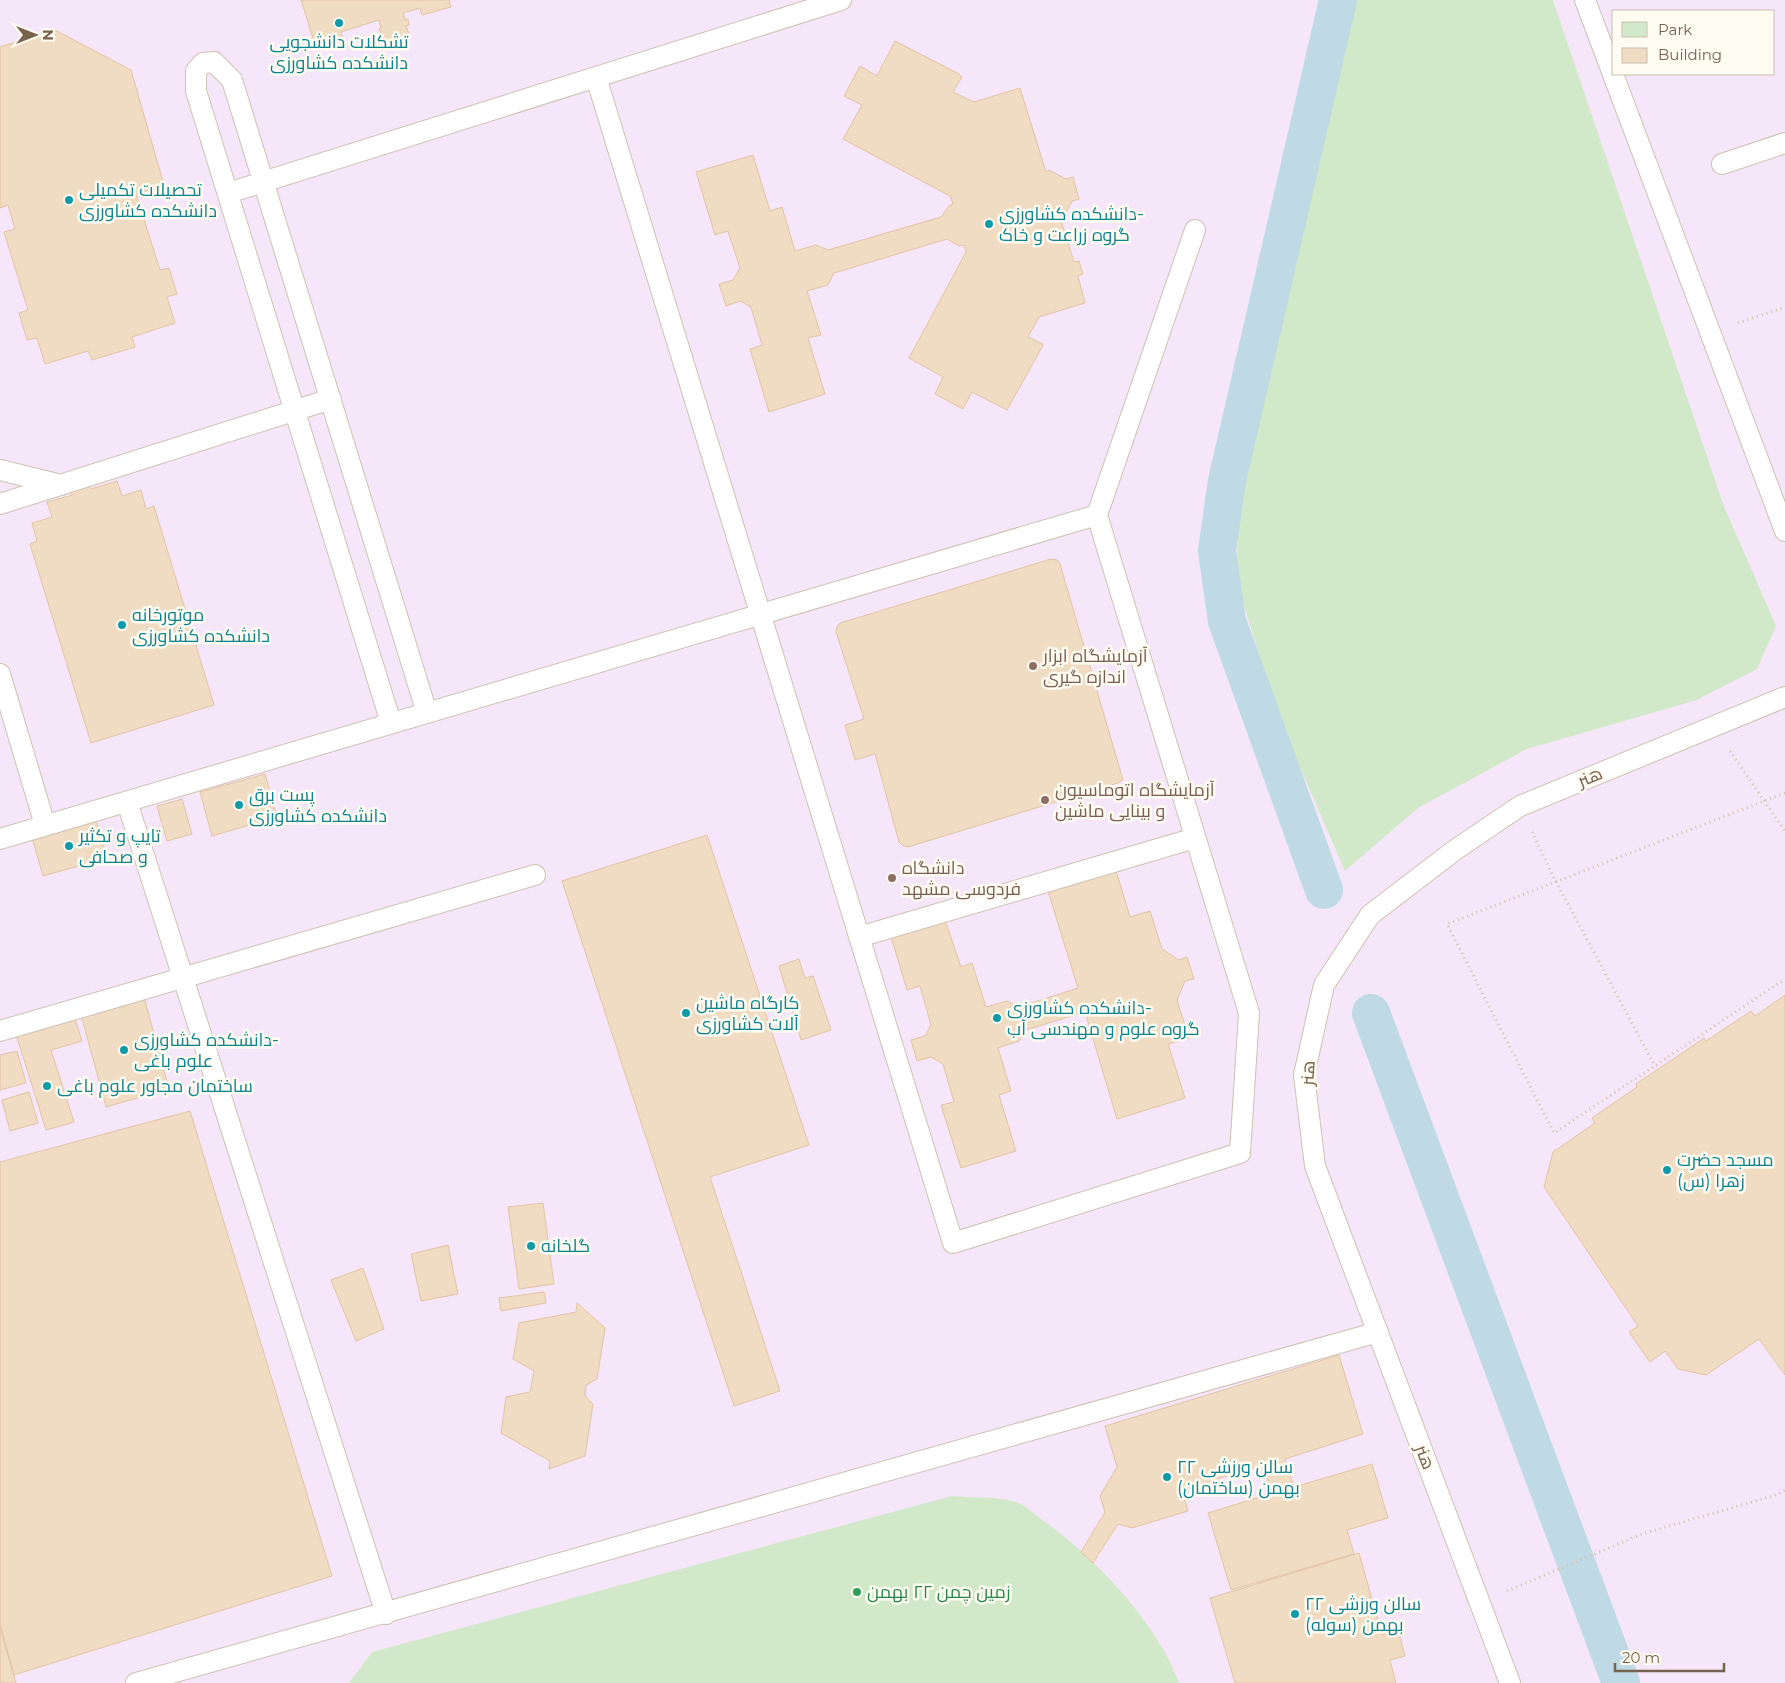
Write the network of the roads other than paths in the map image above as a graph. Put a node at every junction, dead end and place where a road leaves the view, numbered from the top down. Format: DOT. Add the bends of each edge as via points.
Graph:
graph roads {
  1 [pos="841,0"];
  2 [pos="1585,0"];
  3 [pos="1612,72"];
  4 [pos="1613,75"];
  5 [pos="596,77"];
  6 [pos="1785,143"];
  7 [pos="1722,164"];
  8 [pos="264,182"];
  9 [pos="228,193"];
  10 [pos="1195,230"];
  11 [pos="331,399"];
  12 [pos="295,411"];
  13 [pos="0,470"];
  14 [pos="60,485"];
  15 [pos="0,504"];
  16 [pos="1098,516"];
  17 [pos="1785,531"];
  18 [pos="761,615"];
  19 [pos="0,674"];
  20 [pos="1785,697"];
  21 [pos="427,713"];
  22 [pos="391,724"];
  23 [pos="127,802"];
  24 [pos="45,826"];
  25 [pos="1195,838"];
  26 [pos="0,839"];
  27 [pos="535,875"];
  28 [pos="859,937"];
  29 [pos="183,978"];
  30 [pos="0,1031"];
  31 [pos="1378,1332"];
  32 [pos="386,1614"];
  33 [pos="136,1683"];
  34 [pos="1510,1683"];
  1 -- 5 [label="lane"];
  2 -- 3 [label="lane"];
  4 -- 17 [label="lane"];
  5 -- 8 [label="lane"];
  5 -- 18 [label="lane"];
  6 -- 7 [label="lane"];
  8 -- 9 [label="lane"];
  8 -- 9 [label="lane" via="232,80 214,62 203,64 196,71 196,91"];
  8 -- 11 [label="lane"];
  9 -- 12 [label="lane"];
  10 -- 16 [label="lane"];
  11 -- 12 [label="lane"];
  11 -- 21 [label="lane"];
  12 -- 14 [label="lane"];
  12 -- 22 [label="lane"];
  13 -- 14 [label="lane"];
  14 -- 15 [label="lane"];
  16 -- 18 [label="lane"];
  16 -- 25 [label="lane"];
  18 -- 21 [label="lane"];
  18 -- 28 [label="lane"];
  19 -- 24 [label="lane"];
  20 -- 31 [label="lane, هنر" via="1520,806 1455,850 1370,915 1324,985 1304,1075 1315,1166"];
  21 -- 22 [label="lane"];
  22 -- 23 [label="lane"];
  23 -- 24 [label="lane"];
  23 -- 29 [label="lane"];
  24 -- 26 [label="lane"];
  25 -- 28 [label="lane"];
  25 -- 28 [label="lane" via="1249,1013 1240,1153 953,1243"];
  27 -- 29 [label="lane"];
  29 -- 30 [label="lane"];
  29 -- 32 [label="lane"];
  31 -- 32 [label="lane"];
  31 -- 34 [label="lane, هنر"];
  32 -- 33 [label="lane"];
}
